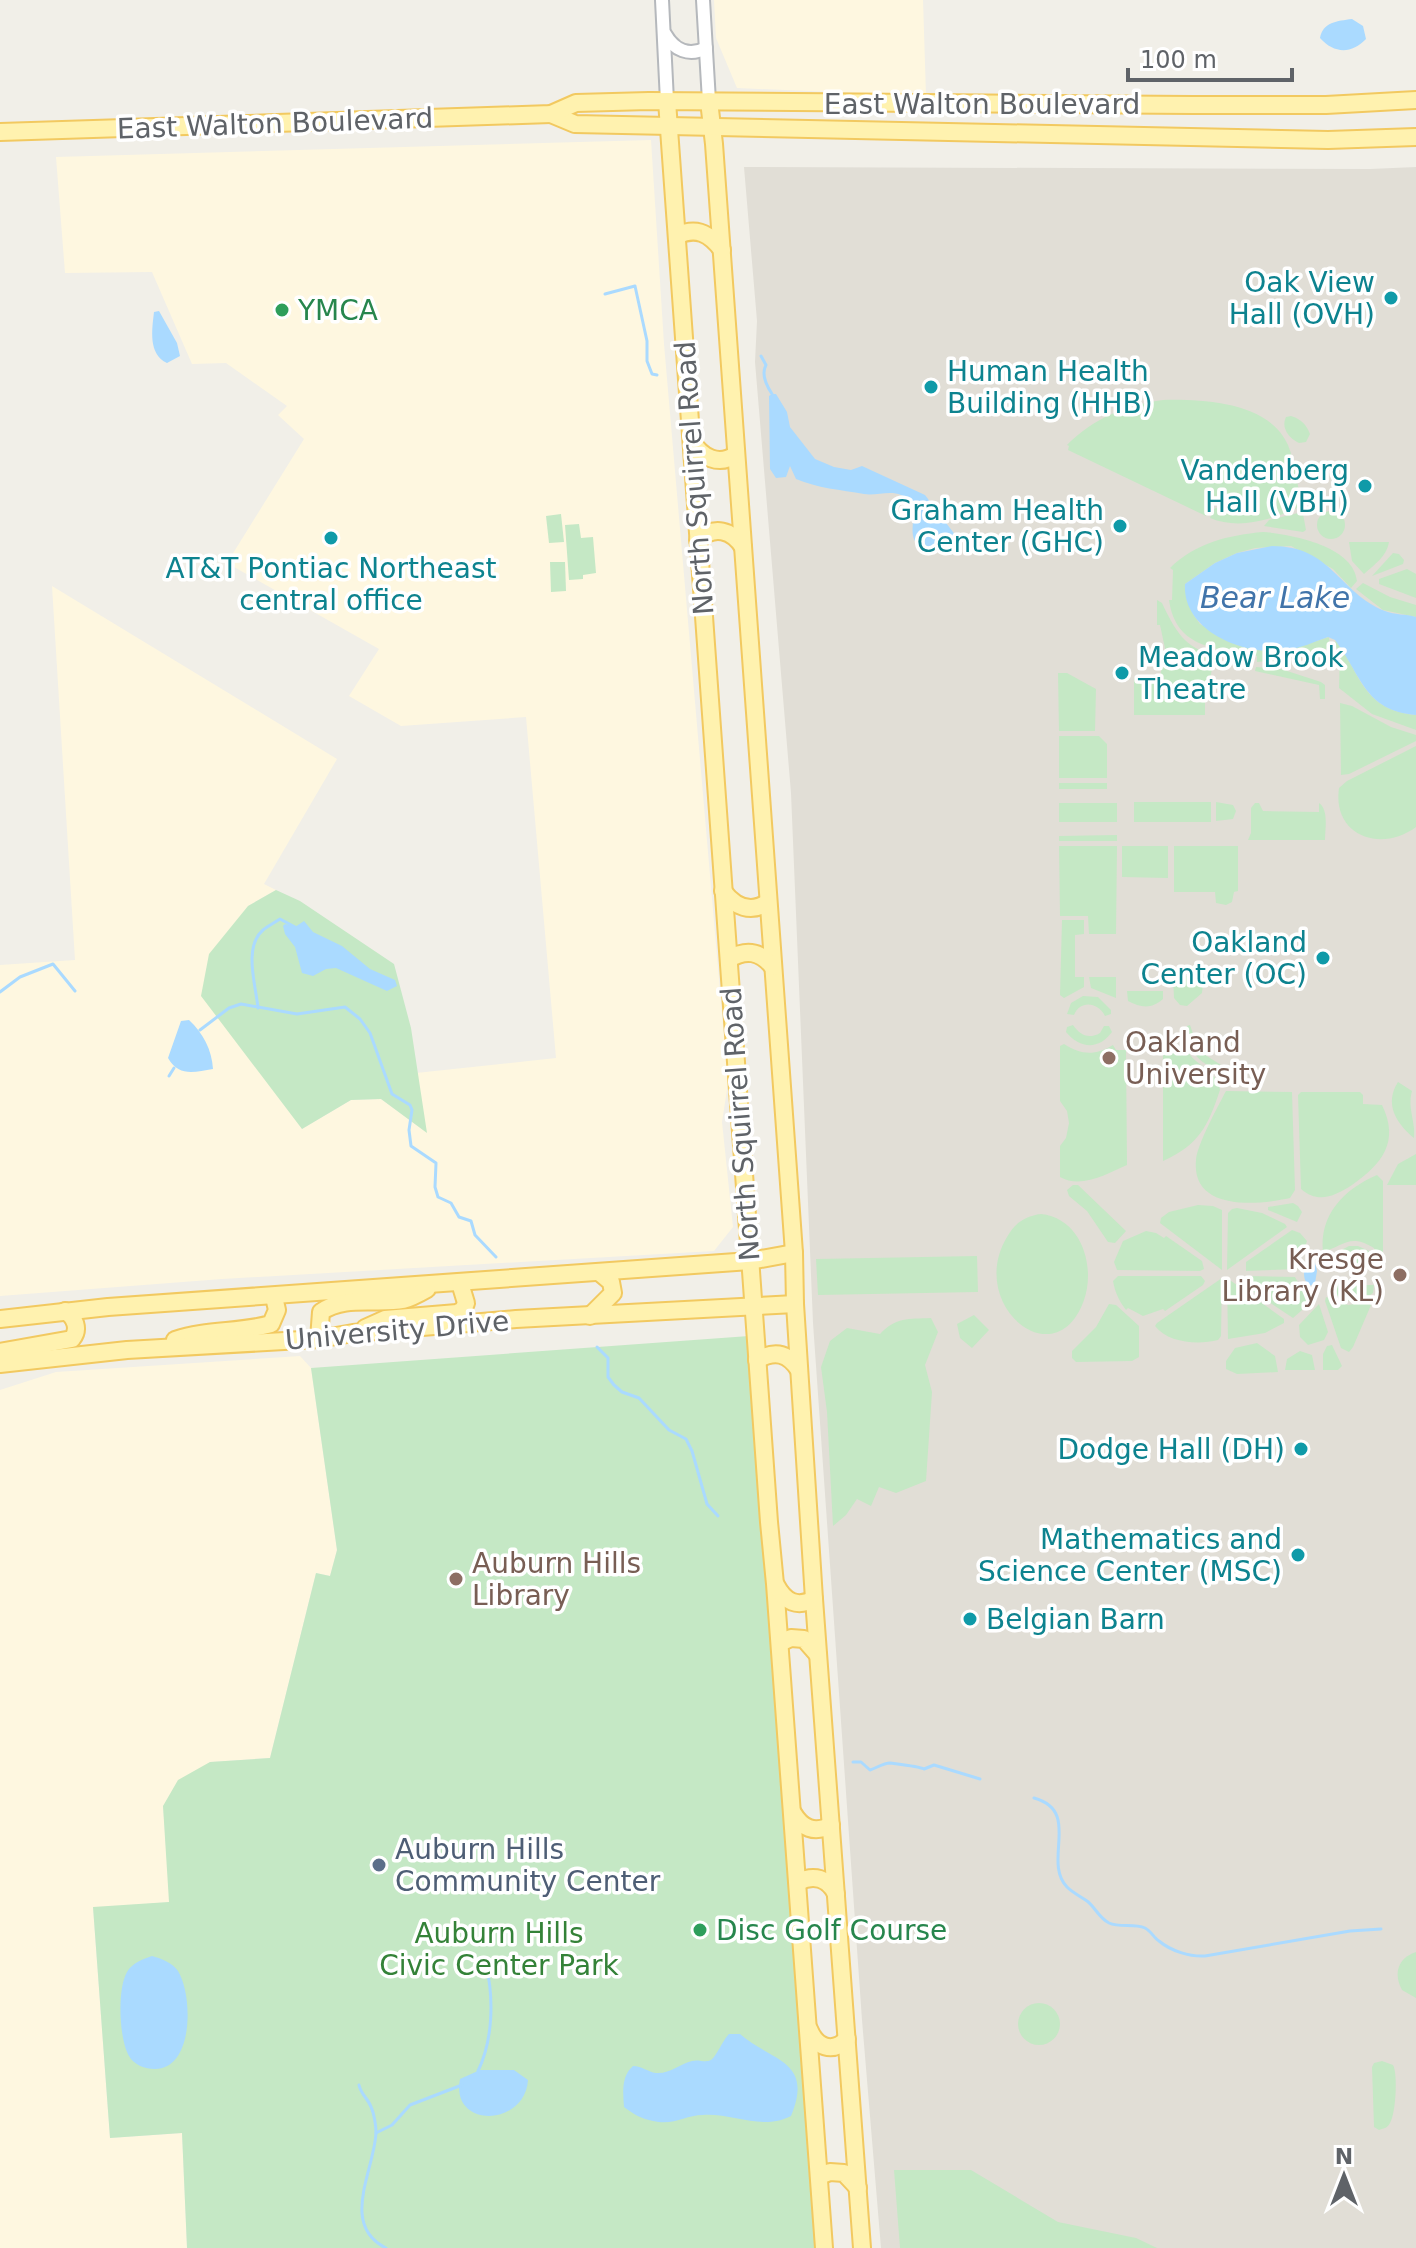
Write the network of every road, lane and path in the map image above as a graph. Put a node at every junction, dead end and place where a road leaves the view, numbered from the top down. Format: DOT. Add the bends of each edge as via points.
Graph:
graph roads {
  1 [pos="662,0"];
  2 [pos="703,0"];
  3 [pos="664,31"];
  4 [pos="706,48"];
  5 [pos="1416,100"];
  6 [pos="667,101"];
  7 [pos="709,101"];
  8 [pos="1021,104"];
  9 [pos="551,114"];
  10 [pos="670,124"];
  11 [pos="713,125"];
  12 [pos="0,132"];
  13 [pos="1012,133"];
  14 [pos="1416,137"];
  15 [pos="677,236"];
  16 [pos="722,250"];
  17 [pos="692,441"];
  18 [pos="736,454"];
  19 [pos="698,540"];
  20 [pos="743,547"];
  21 [pos="723,891"];
  22 [pos="768,902"];
  23 [pos="729,959"];
  24 [pos="773,967"];
  25 [pos="794,1253"];
  26 [pos="750,1261"];
  27 [pos="599,1272"];
  28 [pos="460,1283"];
  29 [pos="435,1285"];
  30 [pos="274,1297"];
  31 [pos="795,1304"];
  32 [pos="753,1305"];
  33 [pos="65,1311"];
  34 [pos="590,1316"];
  35 [pos="0,1319"];
  36 [pos="353,1333"];
  37 [pos="319,1339"];
  38 [pos="155,1348"];
  39 [pos="0,1352"];
  40 [pos="757,1360"];
  41 [pos="0,1364"];
  42 [pos="799,1370"];
  43 [pos="775,1584"];
  44 [pos="814,1599"];
  45 [pos="780,1643"];
  46 [pos="818,1655"];
  47 [pos="792,1811"];
  48 [pos="831,1825"];
  49 [pos="798,1882"];
  50 [pos="836,1894"];
  51 [pos="808,2027"];
  52 [pos="847,2039"];
  53 [pos="819,2176"];
  54 [pos="858,2188"];
  55 [pos="824,2248"];
  56 [pos="862,2248"];
  1 -- 3 [label="street, North Squirrel Road"];
  2 -- 4 [label="street, North Squirrel Road"];
  3 -- 4 [label="street" via="682,50"];
  3 -- 6 [label="street, North Squirrel Road"];
  4 -- 7 [label="street, North Squirrel Road"];
  5 -- 8 [label="main road, East Walton Boulevard" via="1326,105"];
  6 -- 7 [label="main road, East Walton Boulevard"];
  6 -- 9 [label="main road, East Walton Boulevard" via="576,103"];
  6 -- 10 [label="main road, North Squirrel Road"];
  7 -- 8 [label="main road, East Walton Boulevard"];
  7 -- 11 [label="main road, North Squirrel Road"];
  8 -- 13 [label="main road" via="1007,117"];
  9 -- 10 [label="main road, East Walton Boulevard" via="575,124"];
  9 -- 12 [label="main road, East Walton Boulevard"];
  10 -- 11 [label="main road, East Walton Boulevard"];
  10 -- 15 [label="main road, North Squirrel Road"];
  11 -- 13 [label="main road, East Walton Boulevard"];
  11 -- 16 [label="main road, North Squirrel Road"];
  13 -- 14 [label="main road, East Walton Boulevard"];
  15 -- 16 [label="main road" via="702,232"];
  15 -- 17 [label="main road, North Squirrel Road"];
  16 -- 18 [label="main road, North Squirrel Road"];
  17 -- 18 [label="main road" via="710,459"];
  17 -- 19 [label="main road, North Squirrel Road"];
  18 -- 20 [label="main road, North Squirrel Road"];
  19 -- 20 [label="main road" via="724,531"];
  19 -- 21 [label="main road, North Squirrel Road"];
  20 -- 22 [label="main road, North Squirrel Road"];
  21 -- 22 [label="main road" via="746,908"];
  21 -- 23 [label="main road, North Squirrel Road"];
  22 -- 24 [label="main road, North Squirrel Road"];
  23 -- 24 [label="main road" via="754,953"];
  23 -- 26 [label="main road, North Squirrel Road"];
  24 -- 25 [label="main road, North Squirrel Road"];
  25 -- 26 [label="main road, University Drive"];
  25 -- 31 [label="main road, North Squirrel Road"];
  26 -- 27 [label="main road, University Drive"];
  26 -- 32 [label="main road, North Squirrel Road"];
  27 -- 28 [label="main road, University Drive"];
  27 -- 34 [label="main road" via="611,1282 613,1293"];
  28 -- 29 [label="main road, University Drive"];
  28 -- 36 [label="main road" via="463,1310 385,1319"];
  29 -- 30 [label="main road, University Drive"];
  29 -- 37 [label="main road" via="405,1300 328,1306 321,1312"];
  30 -- 33 [label="main road, University Drive"];
  30 -- 38 [label="main road" via="277,1310 271,1324 195,1333"];
  31 -- 32 [label="main road, University Drive"];
  31 -- 42 [label="main road, North Squirrel Road"];
  32 -- 34 [label="main road, University Drive"];
  32 -- 40 [label="main road, North Squirrel Road"];
  33 -- 35 [label="main road, University Drive"];
  33 -- 39 [label="main road" via="74,1319 72,1339"];
  34 -- 36 [label="main road, University Drive"];
  36 -- 37 [label="main road, University Drive"];
  37 -- 38 [label="main road, University Drive"];
  38 -- 41 [label="main road, University Drive"];
  40 -- 42 [label="main road" via="783,1355"];
  40 -- 43 [label="main road, North Squirrel Road"];
  42 -- 44 [label="main road, North Squirrel Road"];
  43 -- 44 [label="main road" via="792,1603"];
  43 -- 45 [label="main road, North Squirrel Road"];
  44 -- 46 [label="main road, North Squirrel Road"];
  45 -- 46 [label="main road" via="804,1639"];
  45 -- 47 [label="main road, North Squirrel Road"];
  46 -- 48 [label="main road, North Squirrel Road"];
  47 -- 48 [label="main road" via="810,1829"];
  47 -- 49 [label="main road, North Squirrel Road"];
  48 -- 50 [label="main road, North Squirrel Road"];
  49 -- 50 [label="main road" via="817,1877"];
  49 -- 51 [label="main road, North Squirrel Road"];
  50 -- 52 [label="main road, North Squirrel Road"];
  51 -- 52 [label="main road" via="827,2047 839,2047"];
  51 -- 53 [label="main road, North Squirrel Road"];
  52 -- 54 [label="main road, North Squirrel Road"];
  53 -- 54 [label="main road" via="844,2173"];
  53 -- 55 [label="main road, North Squirrel Road"];
  54 -- 56 [label="main road, North Squirrel Road"];
}
